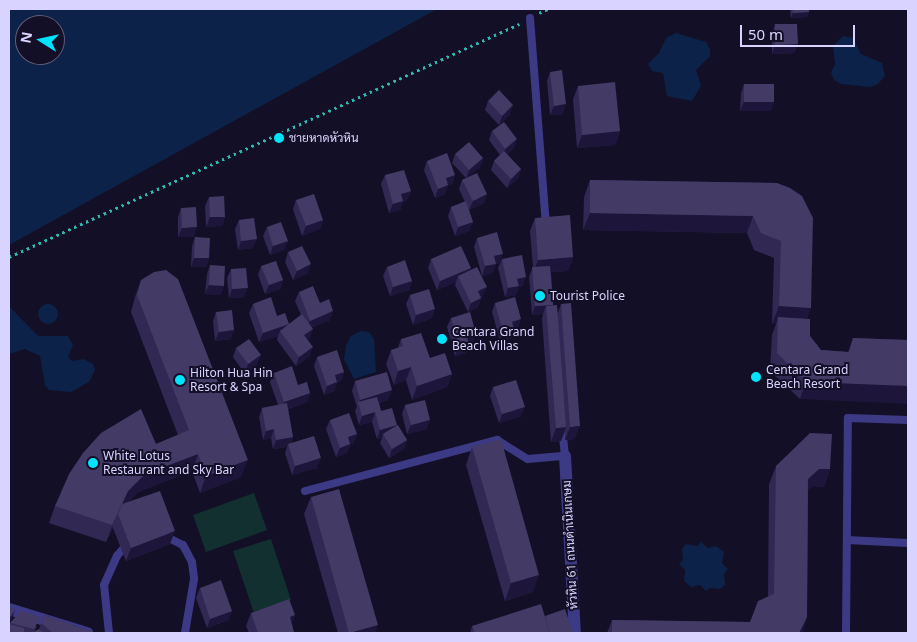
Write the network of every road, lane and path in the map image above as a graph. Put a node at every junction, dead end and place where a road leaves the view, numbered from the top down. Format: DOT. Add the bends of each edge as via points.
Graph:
graph roads {
  1 [pos="548,9"];
  2 [pos="530,18"];
  3 [pos="547,238"];
  4 [pos="9,257"];
  5 [pos="562,417"];
  6 [pos="908,420"];
  7 [pos="565,456"];
  8 [pos="305,491"];
  9 [pos="151,534"];
  10 [pos="137,538"];
  11 [pos="846,540"];
  12 [pos="908,543"];
  13 [pos="9,609"];
  14 [pos="87,633"];
  15 [pos="109,633"];
  16 [pos="185,633"];
  17 [pos="575,633"];
  18 [pos="846,633"];
  1 -- 2 [label="path"];
  2 -- 3 [label="lane"];
  2 -- 4 [label="path"];
  5 -- 7 [label="lane"];
  6 -- 11 [label="lane" via="848,418"];
  7 -- 8 [label="lane" via="528,459 498,440"];
  7 -- 17 [label="street, หัวหิน 61 ถนนดำเนินเกษม"];
  9 -- 16 [label="lane" via="178,541 192,562 194,579"];
  10 -- 15 [label="lane" via="122,549 106,580 104,600"];
  11 -- 12 [label="lane"];
  11 -- 18 [label="lane"];
  13 -- 14 [label="street"];
}
